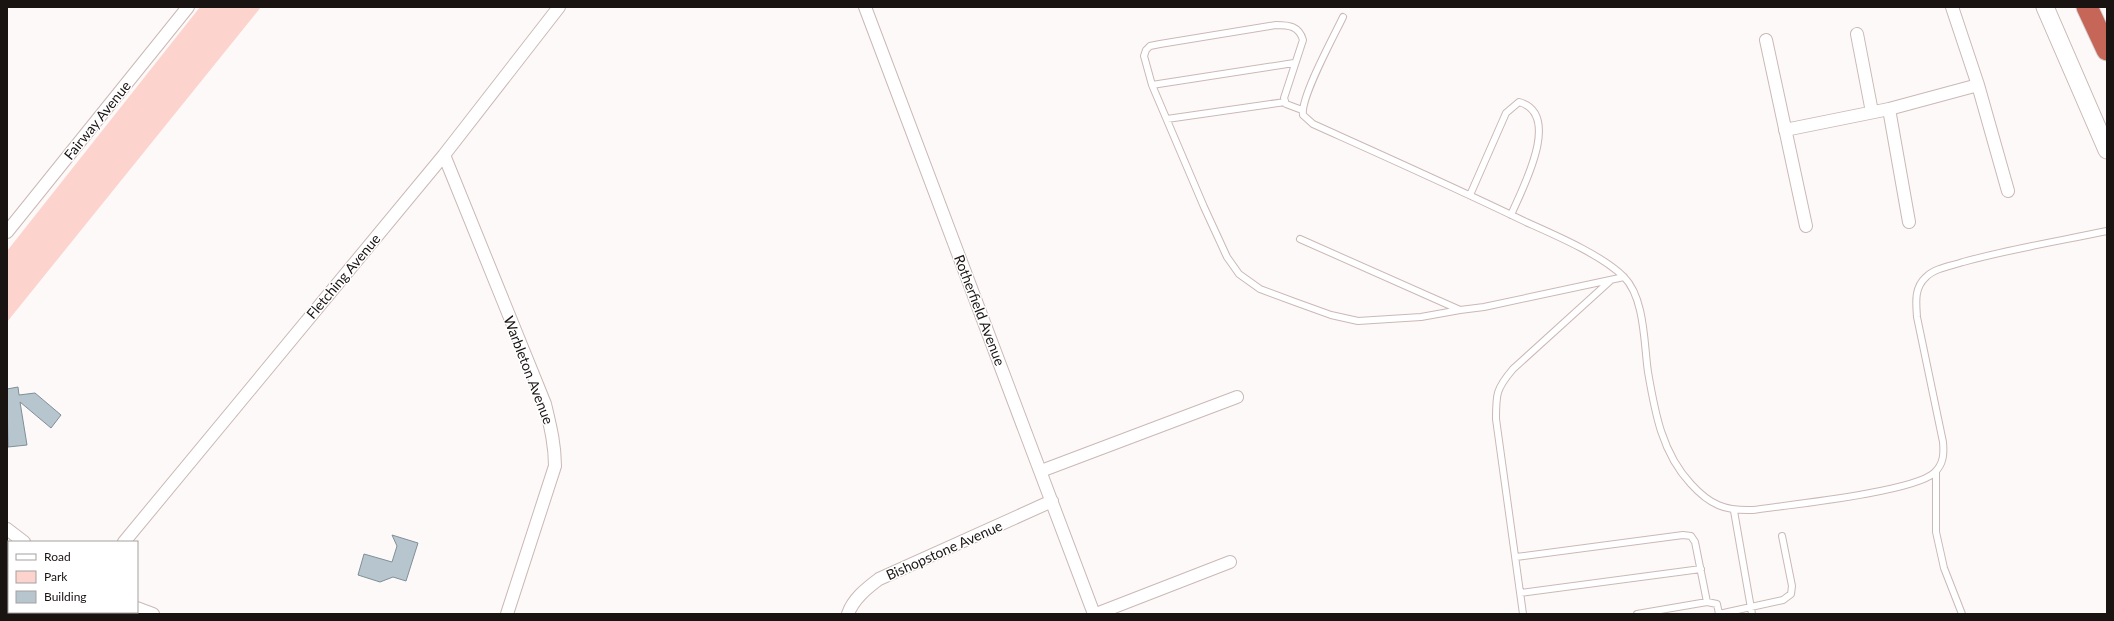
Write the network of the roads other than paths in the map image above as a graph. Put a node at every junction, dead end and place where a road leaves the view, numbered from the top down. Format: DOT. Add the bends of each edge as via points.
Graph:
graph roads {
  1 [pos="188,7"];
  2 [pos="559,7"];
  3 [pos="865,7"];
  4 [pos="1952,7"];
  5 [pos="2045,7"];
  6 [pos="2087,7"];
  7 [pos="1343,17"];
  8 [pos="1857,34"];
  9 [pos="1766,40"];
  10 [pos="2107,50"];
  11 [pos="1294,63"];
  12 [pos="1152,85"];
  13 [pos="1978,85"];
  14 [pos="1285,102"];
  15 [pos="1889,109"];
  16 [pos="1302,110"];
  17 [pos="1872,112"];
  18 [pos="1167,119"];
  19 [pos="1785,130"];
  20 [pos="2107,150"];
  21 [pos="444,155"];
  22 [pos="2008,191"];
  23 [pos="1470,195"];
  24 [pos="1511,215"];
  25 [pos="1909,222"];
  26 [pos="1806,226"];
  27 [pos="2107,231"];
  28 [pos="7,232"];
  29 [pos="1300,239"];
  30 [pos="1624,277"];
  31 [pos="1610,281"];
  32 [pos="1460,310"];
  33 [pos="1237,397"];
  34 [pos="1041,471"];
  35 [pos="1936,471"];
  36 [pos="1052,501"];
  37 [pos="1734,511"];
  38 [pos="7,529"];
  39 [pos="1782,536"];
  40 [pos="23,541"];
  41 [pos="125,541"];
  42 [pos="1516,557"];
  43 [pos="1230,562"];
  44 [pos="1701,569"];
  45 [pos="1520,593"];
  46 [pos="1706,602"];
  47 [pos="138,608"];
  48 [pos="1751,611"];
  49 [pos="153,614"];
  50 [pos="507,614"];
  51 [pos="848,614"];
  52 [pos="1095,614"];
  53 [pos="1523,614"];
  54 [pos="1637,614"];
  55 [pos="1719,614"];
  56 [pos="1962,614"];
  1 -- 28 [label="street, Fairway Avenue"];
  2 -- 21 [label="street, Fletching Avenue"];
  3 -- 34 [label="street, Rotherfield Avenue"];
  4 -- 13 [label="street"];
  5 -- 20 [label="main road"];
  6 -- 10 [label="highway"];
  7 -- 16 [label="lane"];
  8 -- 17 [label="street"];
  9 -- 19 [label="street"];
  11 -- 12 [label="lane"];
  11 -- 12 [label="lane" via="1302,40 1301,34 1289,25 1276,25 1150,46 1144,56"];
  11 -- 14 [label="lane"];
  12 -- 18 [label="lane"];
  13 -- 15 [label="street"];
  13 -- 22 [label="street"];
  14 -- 16 [label="lane"];
  14 -- 18 [label="lane"];
  15 -- 17 [label="street"];
  15 -- 25 [label="street"];
  16 -- 23 [label="lane" via="1303,115 1313,124"];
  17 -- 19 [label="street"];
  18 -- 32 [label="lane" via="1227,257 1239,274 1260,288 1331,315 1358,321 1421,317"];
  19 -- 26 [label="street"];
  21 -- 41 [label="street, Fletching Avenue"];
  21 -- 50 [label="street, Warbleton Avenue" via="545,404 552,430 555,466"];
  23 -- 24 [label="lane"];
  23 -- 24 [label="lane" via="1506,113 1519,102 1528,105 1538,122 1536,154"];
  24 -- 30 [label="lane" via="1576,246"];
  27 -- 35 [label="lane" via="1985,256 1943,268 1926,276 1918,286 1917,317 1943,442 1944,455"];
  29 -- 32 [label="lane"];
  30 -- 31 [label="lane"];
  30 -- 37 [label="lane" via="1638,305 1648,373 1664,443 1680,473 1695,489 1718,506"];
  31 -- 32 [label="lane" via="1484,308"];
  31 -- 42 [label="lane" via="1513,370 1503,381 1496,395 1496,419"];
  33 -- 34 [label="street"];
  34 -- 36 [label="street, Rotherfield Avenue"];
  35 -- 37 [label="lane" via="1923,480 1896,488"];
  35 -- 56 [label="lane" via="1936,532 1944,568"];
  36 -- 51 [label="street, Bishopstone Avenue" via="879,579 859,596"];
  36 -- 52 [label="street, Rotherfield Avenue"];
  37 -- 48 [label="lane"];
  38 -- 40 [label="street"];
  39 -- 48 [label="lane" via="1792,586 1791,594 1783,600"];
  42 -- 44 [label="lane" via="1683,535 1691,536 1696,542"];
  42 -- 45 [label="lane"];
  43 -- 52 [label="street"];
  44 -- 45 [label="lane"];
  44 -- 46 [label="lane"];
  45 -- 53 [label="lane"];
  46 -- 54 [label="lane"];
  46 -- 55 [label="lane" via="1717,604"];
  47 -- 49 [label="street"];
  48 -- 55 [label="lane"];
}
